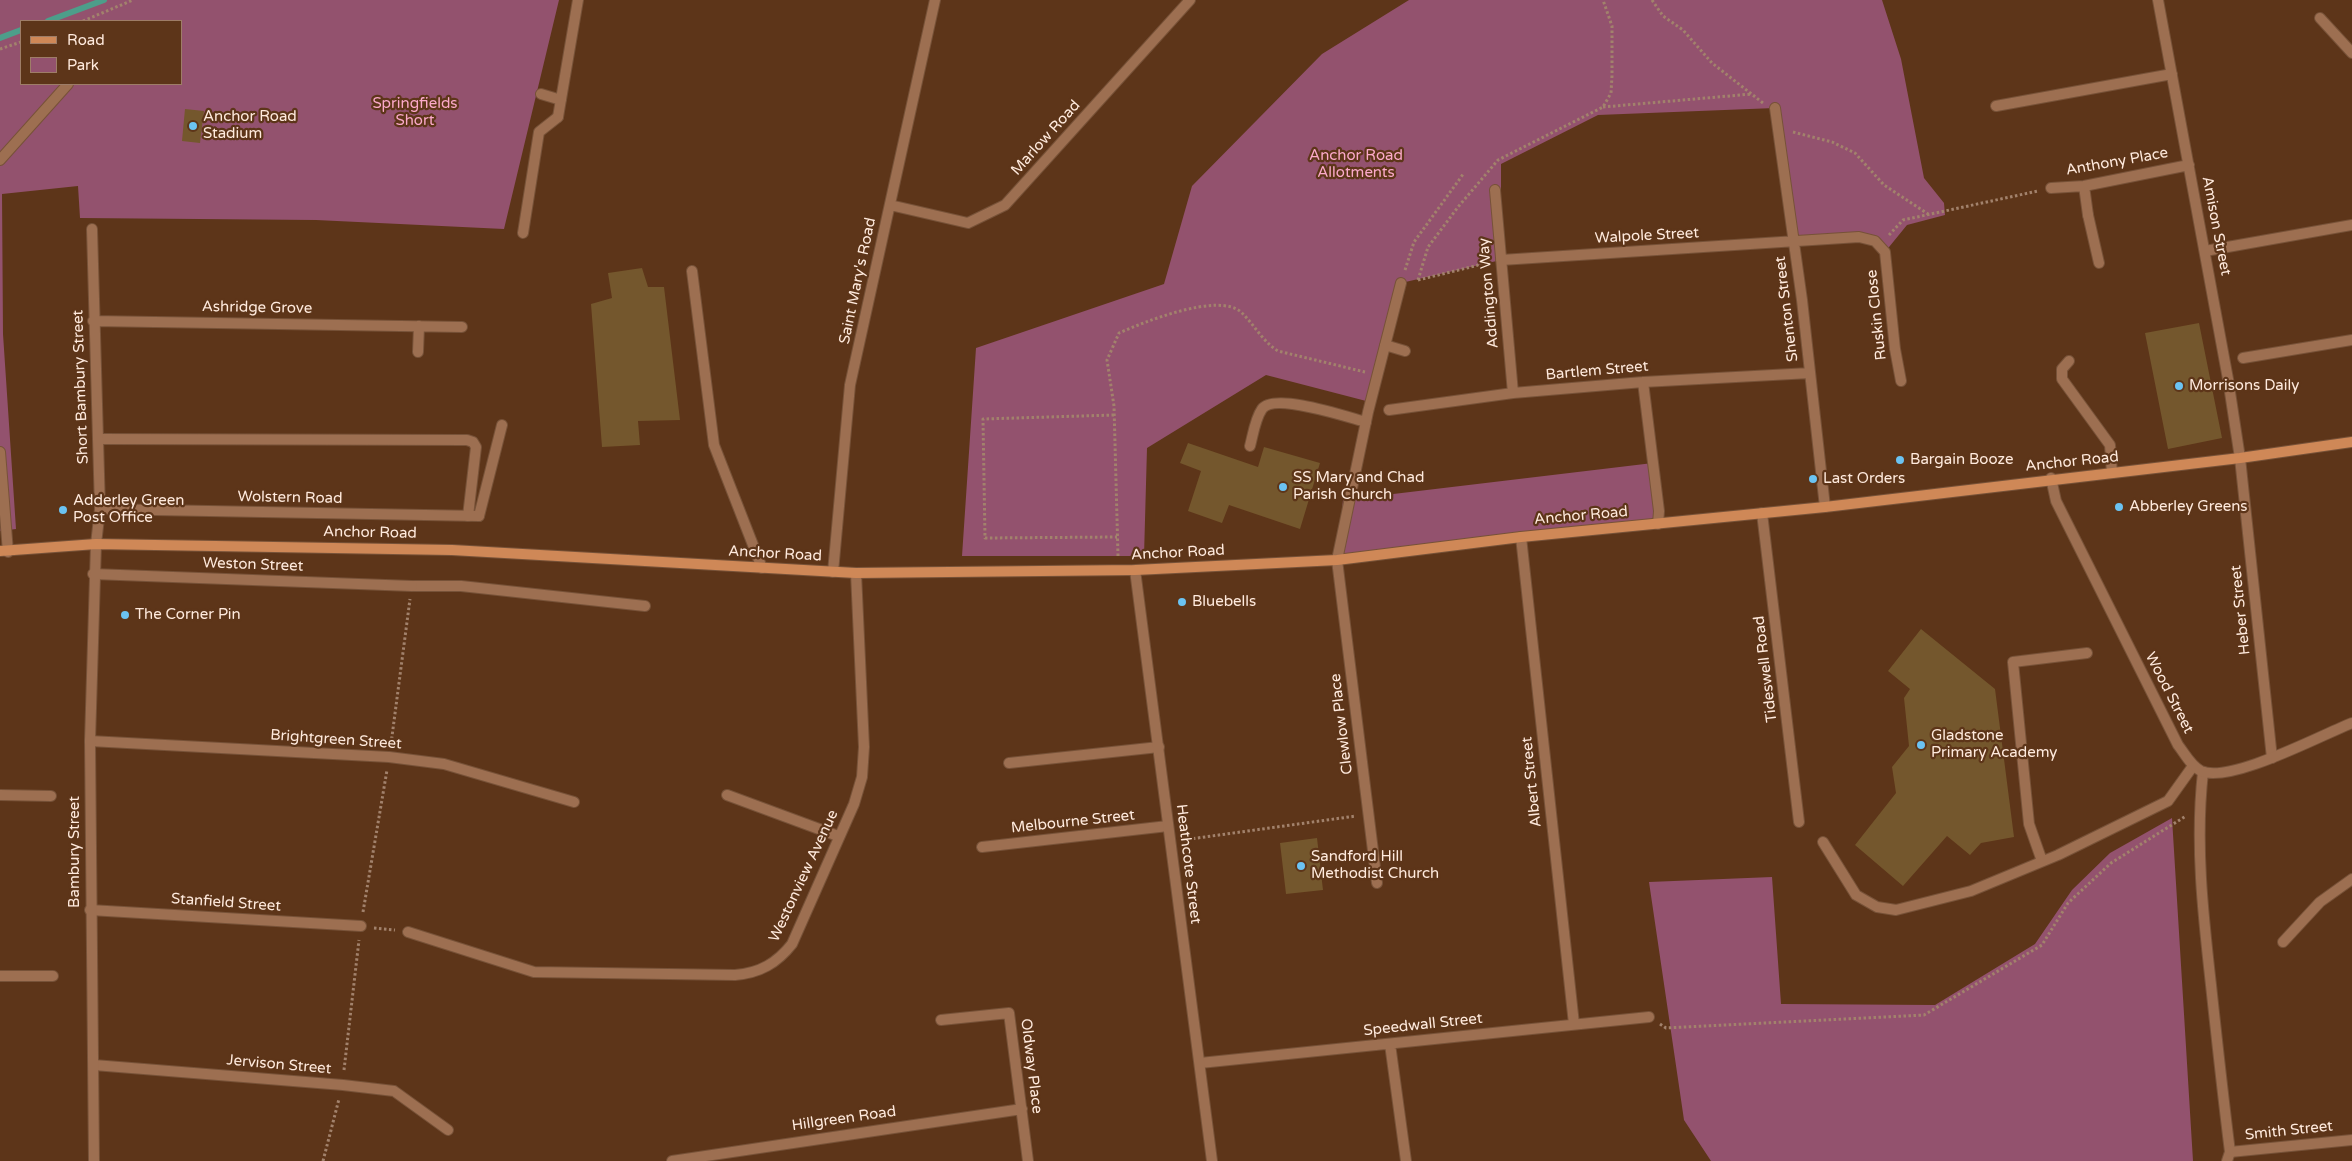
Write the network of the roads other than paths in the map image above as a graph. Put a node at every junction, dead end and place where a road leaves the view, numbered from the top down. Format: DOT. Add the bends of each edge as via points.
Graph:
graph roads {
  1 [pos="578,0"];
  2 [pos="935,0"];
  3 [pos="1190,0"];
  4 [pos="2158,0"];
  5 [pos="2320,18"];
  6 [pos="2352,53"];
  7 [pos="2172,74"];
  8 [pos="67,85"];
  9 [pos="542,94"];
  10 [pos="561,100"];
  11 [pos="1996,106"];
  12 [pos="1775,108"];
  13 [pos="0,160"];
  14 [pos="2189,165"];
  15 [pos="2084,186"];
  16 [pos="2051,188"];
  17 [pos="1495,190"];
  18 [pos="890,205"];
  19 [pos="2352,225"];
  20 [pos="92,229"];
  21 [pos="523,233"];
  22 [pos="1795,243"];
  23 [pos="2205,251"];
  24 [pos="1500,260"];
  25 [pos="2099,263"];
  26 [pos="692,271"];
  27 [pos="1401,283"];
  28 [pos="93,321"];
  29 [pos="420,326"];
  30 [pos="462,327"];
  31 [pos="2352,340"];
  32 [pos="1385,345"];
  33 [pos="1405,351"];
  34 [pos="418,352"];
  35 [pos="2243,358"];
  36 [pos="2069,361"];
  37 [pos="1810,373"];
  38 [pos="1901,381"];
  39 [pos="1643,382"];
  40 [pos="1513,393"];
  41 [pos="1389,410"];
  42 [pos="1366,422"];
  43 [pos="502,425"];
  44 [pos="99,439"];
  45 [pos="2352,442"];
  46 [pos="1250,446"];
  47 [pos="0,452"];
  48 [pos="2240,458"];
  49 [pos="2112,472"];
  50 [pos="2051,478"];
  51 [pos="1825,507"];
  52 [pos="100,509"];
  53 [pos="1762,513"];
  54 [pos="468,516"];
  55 [pos="1658,524"];
  56 [pos="1521,537"];
  57 [pos="96,544"];
  58 [pos="4,551"];
  59 [pos="1337,560"];
  60 [pos="762,568"];
  61 [pos="1135,570"];
  62 [pos="833,572"];
  63 [pos="856,573"];
  64 [pos="93,574"];
  65 [pos="645,606"];
  66 [pos="2087,653"];
  67 [pos="2352,723"];
  68 [pos="90,742"];
  69 [pos="1159,747"];
  70 [pos="2272,758"];
  71 [pos="1009,763"];
  72 [pos="2193,766"];
  73 [pos="2203,772"];
  74 [pos="0,795"];
  75 [pos="727,795"];
  76 [pos="51,796"];
  77 [pos="574,802"];
  78 [pos="1799,822"];
  79 [pos="1168,826"];
  80 [pos="838,836"];
  81 [pos="1823,842"];
  82 [pos="982,847"];
  83 [pos="2042,861"];
  84 [pos="2352,879"];
  85 [pos="1377,884"];
  86 [pos="90,910"];
  87 [pos="361,926"];
  88 [pos="408,932"];
  89 [pos="2284,942"];
  90 [pos="0,976"];
  91 [pos="53,976"];
  92 [pos="1649,1017"];
  93 [pos="941,1020"];
  94 [pos="1574,1024"];
  95 [pos="1390,1044"];
  96 [pos="1200,1063"];
  97 [pos="94,1065"];
  98 [pos="1022,1109"];
  99 [pos="448,1130"];
  100 [pos="2352,1140"];
  101 [pos="2228,1156"];
  102 [pos="94,1161"];
  103 [pos="672,1161"];
  104 [pos="1028,1161"];
  105 [pos="1212,1161"];
  106 [pos="1406,1161"];
  1 -- 10 [label="street"];
  2 -- 18 [label="street, Saint Mary's Road"];
  3 -- 18 [label="street, Marlow Road" via="1005,205 968,223"];
  4 -- 7 [label="street, Amison Street"];
  5 -- 6 [label="street"];
  7 -- 11 [label="street"];
  7 -- 14 [label="street, Amison Street"];
  8 -- 13 [label="street"];
  9 -- 10 [label="street"];
  10 -- 21 [label="street" via="558,116 539,132"];
  12 -- 22 [label="street, Shenton Street"];
  14 -- 15 [label="street, Anthony Place"];
  14 -- 23 [label="street, Amison Street"];
  15 -- 16 [label="street, Anthony Place"];
  15 -- 25 [label="street"];
  17 -- 24 [label="street, Addington Way"];
  18 -- 62 [label="street, Saint Mary's Road" via="850,385"];
  19 -- 23 [label="street"];
  20 -- 28 [label="street, Short Bambury Street"];
  22 -- 24 [label="street, Walpole Street"];
  22 -- 37 [label="street, Shenton Street"];
  22 -- 38 [label="street, Ruskin Close" via="1859,237 1875,241 1885,252"];
  23 -- 48 [label="street, Amison Street"];
  24 -- 40 [label="street, Addington Way"];
  26 -- 60 [label="street" via="714,445"];
  27 -- 32 [label="street, Clewlow Place"];
  28 -- 29 [label="street, Ashridge Grove"];
  28 -- 44 [label="street, Short Bambury Street"];
  29 -- 30 [label="street, Ashridge Grove"];
  29 -- 34 [label="street"];
  31 -- 35 [label="street"];
  32 -- 33 [label="street"];
  32 -- 42 [label="street, Clewlow Place"];
  36 -- 49 [label="street" via="2062,369 2062,379 2110,444"];
  37 -- 39 [label="street, Bartlem Street"];
  37 -- 51 [label="street, Shenton Street"];
  39 -- 40 [label="street, Bartlem Street"];
  39 -- 55 [label="street"];
  40 -- 41 [label="street, Bartlem Street"];
  42 -- 46 [label="street" via="1286,402 1272,402 1262,409"];
  42 -- 59 [label="street, Clewlow Place"];
  43 -- 54 [label="street, Wolstern Road" via="479,516"];
  44 -- 52 [label="street, Short Bambury Street"];
  44 -- 54 [label="street" via="467,440 476,446"];
  45 -- 48 [label="main road, Anchor Road"];
  47 -- 58 [label="street"];
  48 -- 49 [label="main road, Anchor Road"];
  48 -- 70 [label="street, Heber Street"];
  49 -- 50 [label="main road, Anchor Road"];
  50 -- 51 [label="main road, Anchor Road"];
  50 -- 72 [label="street, Wood Street" via="2056,501 2178,745"];
  51 -- 53 [label="main road, Anchor Road"];
  52 -- 54 [label="street, Wolstern Road"];
  52 -- 57 [label="street, Short Bambury Street"];
  53 -- 55 [label="main road, Anchor Road"];
  53 -- 78 [label="street, Tideswell Road"];
  55 -- 56 [label="main road, Anchor Road"];
  56 -- 59 [label="main road, Anchor Road"];
  56 -- 94 [label="street, Albert Street"];
  57 -- 58 [label="main road, Anchor Road"];
  57 -- 60 [label="main road, Anchor Road" via="452,550"];
  57 -- 64 [label="street, Bambury Street"];
  59 -- 61 [label="main road, Anchor Road"];
  59 -- 85 [label="street, Clewlow Place"];
  60 -- 62 [label="main road, Anchor Road"];
  61 -- 63 [label="main road, Anchor Road"];
  61 -- 69 [label="street, Heathcote Street"];
  62 -- 63 [label="main road, Anchor Road"];
  63 -- 80 [label="street, Westonview Avenue" via="864,747 862,777 854,804"];
  64 -- 65 [label="street, Weston Street" via="461,586"];
  64 -- 68 [label="street, Bambury Street"];
  66 -- 83 [label="street" via="2013,662 2030,824"];
  67 -- 70 [label="street"];
  68 -- 77 [label="street, Brightgreen Street" via="389,757 444,764"];
  68 -- 86 [label="street, Bambury Street"];
  69 -- 71 [label="street"];
  69 -- 79 [label="street, Heathcote Street"];
  70 -- 73 [label="street" via="2236,771"];
  72 -- 73 [label="street, Wood Street"];
  72 -- 83 [label="street" via="2168,801"];
  73 -- 101 [label="street" via="2199,808 2206,940"];
  74 -- 76 [label="street"];
  75 -- 80 [label="street"];
  79 -- 82 [label="street, Melbourne Street"];
  79 -- 96 [label="street, Heathcote Street"];
  80 -- 88 [label="street, Westonview Avenue" via="792,944 767,967 746,974 534,972"];
  81 -- 83 [label="street" via="1856,894 1877,907 1896,910 1971,890"];
  84 -- 89 [label="street" via="2320,902"];
  86 -- 87 [label="street, Stanfield Street"];
  86 -- 97 [label="street, Bambury Street"];
  90 -- 91 [label="street"];
  92 -- 94 [label="street, Speedwall Street"];
  93 -- 98 [label="street, Oldway Place" via="1010,1013"];
  94 -- 95 [label="street, Speedwall Street"];
  95 -- 96 [label="street, Speedwall Street"];
  95 -- 106 [label="street"];
  96 -- 105 [label="street, Heathcote Street"];
  97 -- 99 [label="street, Jervison Street" via="394,1091"];
  97 -- 102 [label="street, Bambury Street"];
  98 -- 103 [label="street, Hillgreen Road"];
  98 -- 104 [label="street, Oldway Place"];
  100 -- 101 [label="street, Smith Street"];
}
